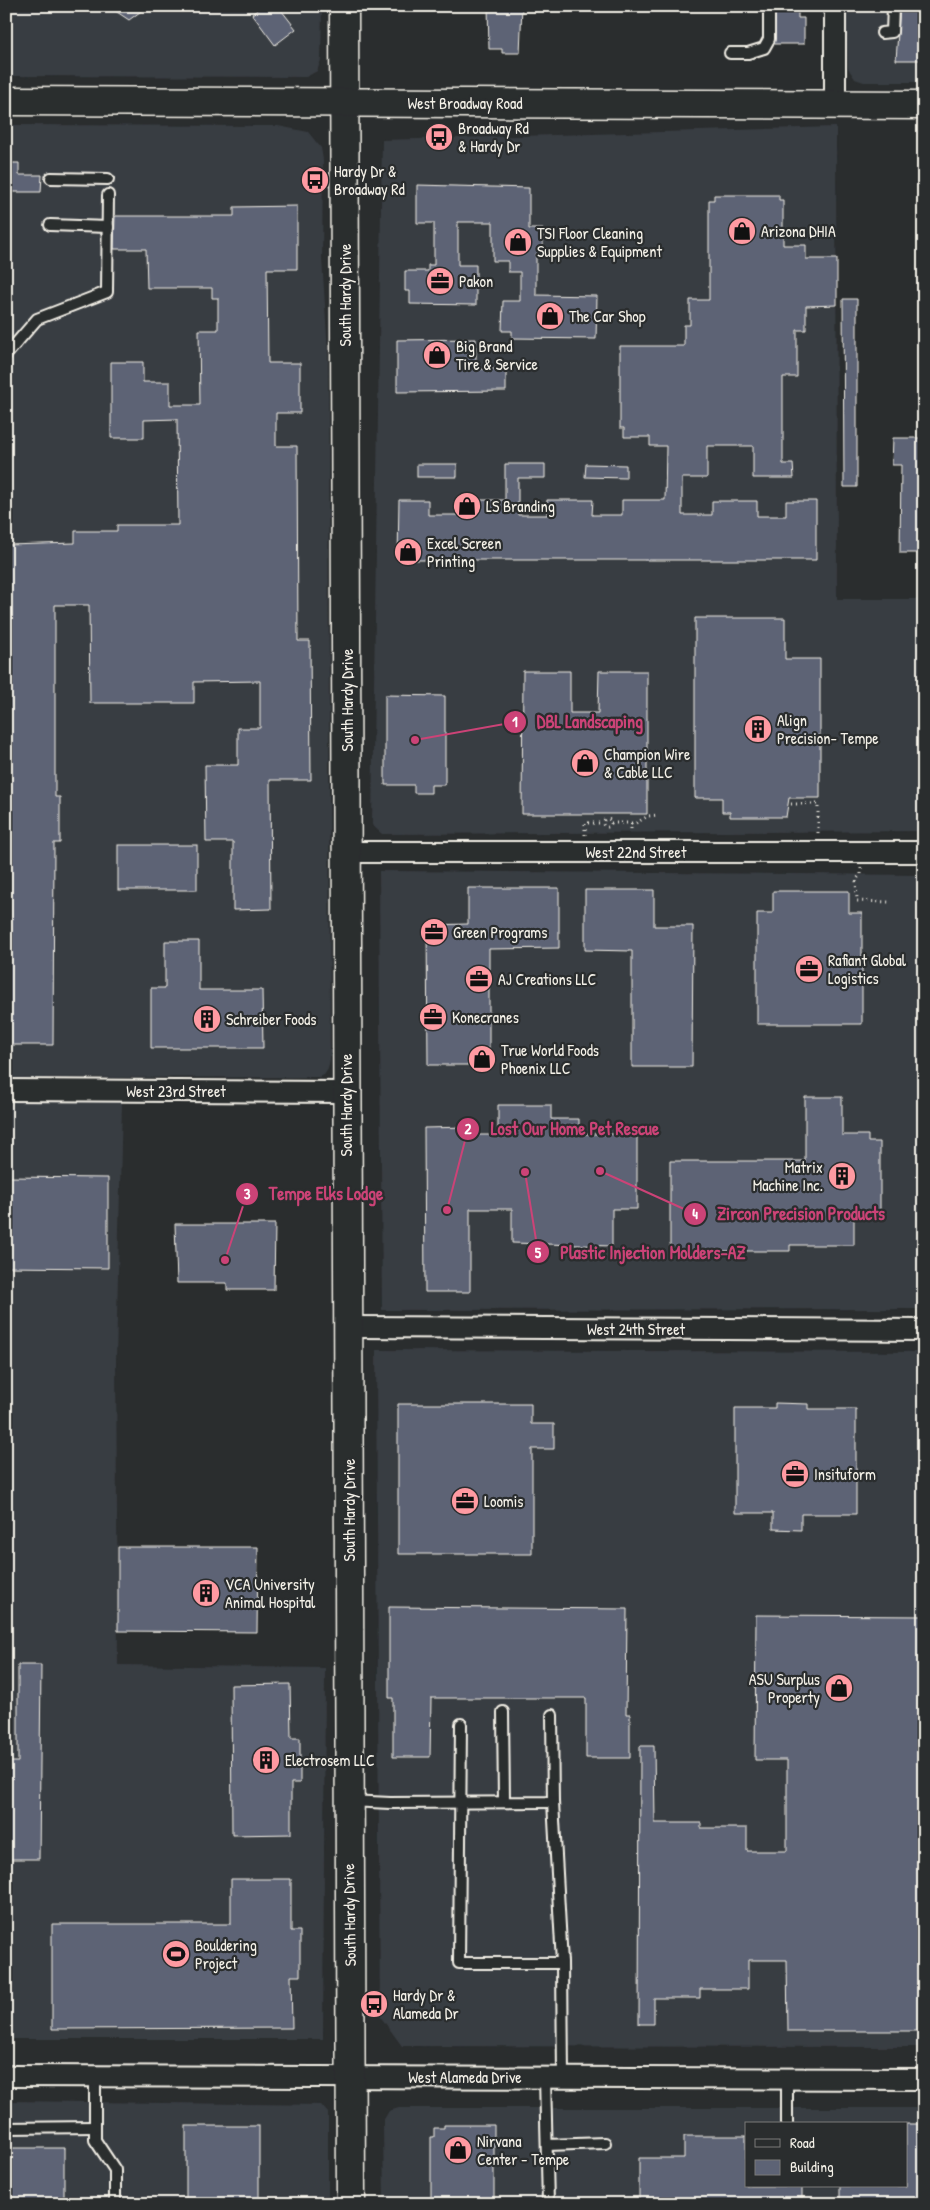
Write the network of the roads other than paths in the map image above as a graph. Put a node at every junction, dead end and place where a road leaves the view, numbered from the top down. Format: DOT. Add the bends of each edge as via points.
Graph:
graph roads {
  1 [pos="344,6"];
  2 [pos="769,6"];
  3 [pos="835,6"];
  4 [pos="893,6"];
  5 [pos="882,33"];
  6 [pos="730,54"];
  7 [pos="6,101"];
  8 [pos="344,103"];
  9 [pos="835,104"];
  10 [pos="924,105"];
  11 [pos="51,178"];
  12 [pos="108,179"];
  13 [pos="108,195"];
  14 [pos="50,225"];
  15 [pos="108,227"];
  16 [pos="6,355"];
  17 [pos="348,852"];
  18 [pos="924,852"];
  19 [pos="6,1090"];
  20 [pos="346,1092"];
  21 [pos="348,1327"];
  22 [pos="924,1330"];
  23 [pos="503,1712"];
  24 [pos="552,1715"];
  25 [pos="462,1724"];
  26 [pos="348,1801"];
  27 [pos="460,1801"];
  28 [pos="504,1801"];
  29 [pos="553,1802"];
  30 [pos="562,1963"];
  31 [pos="6,2076"];
  32 [pos="95,2076"];
  33 [pos="350,2077"];
  34 [pos="554,2077"];
  35 [pos="787,2078"];
  36 [pos="924,2078"];
  37 [pos="787,2122"];
  38 [pos="6,2128"];
  39 [pos="95,2128"];
  40 [pos="605,2143"];
  41 [pos="547,2145"];
  42 [pos="115,2204"];
  43 [pos="351,2204"];
  44 [pos="548,2204"];
  1 -- 8 [label="street, South Hardy Drive"];
  2 -- 6 [label="lane" via="769,39 764,48"];
  3 -- 9 [label="street"];
  4 -- 5 [label="lane" via="892,32"];
  7 -- 8 [label="street, West Broadway Road"];
  8 -- 9 [label="street, West Broadway Road"];
  8 -- 17 [label="street, South Hardy Drive"];
  9 -- 10 [label="street, West Broadway Road"];
  11 -- 12 [label="lane"];
  13 -- 15 [label="lane"];
  14 -- 15 [label="lane"];
  15 -- 16 [label="lane" via="107,292 36,319"];
  17 -- 18 [label="street, West 22nd Street"];
  17 -- 20 [label="street, South Hardy Drive"];
  19 -- 20 [label="street, West 23rd Street"];
  20 -- 21 [label="street, South Hardy Drive"];
  21 -- 22 [label="street, West 24th Street"];
  21 -- 26 [label="street, South Hardy Drive"];
  23 -- 28 [label="lane"];
  24 -- 29 [label="lane"];
  25 -- 27 [label="lane"];
  26 -- 27 [label="lane"];
  26 -- 33 [label="street, South Hardy Drive"];
  27 -- 28 [label="lane"];
  27 -- 30 [label="lane" via="459,1963"];
  28 -- 29 [label="lane"];
  29 -- 30 [label="lane"];
  30 -- 34 [label="lane"];
  31 -- 32 [label="street, West Alameda Drive"];
  32 -- 33 [label="street, West Alameda Drive"];
  32 -- 39 [label="lane"];
  33 -- 34 [label="street, West Alameda Drive"];
  33 -- 43 [label="street, South Hardy Drive"];
  34 -- 35 [label="street, West Alameda Drive"];
  34 -- 41 [label="lane"];
  35 -- 36 [label="street, West Alameda Drive"];
  35 -- 37 [label="lane"];
  38 -- 39 [label="lane"];
  39 -- 42 [label="lane" via="95,2140 115,2170"];
  40 -- 41 [label="lane"];
  41 -- 44 [label="lane"];
}
